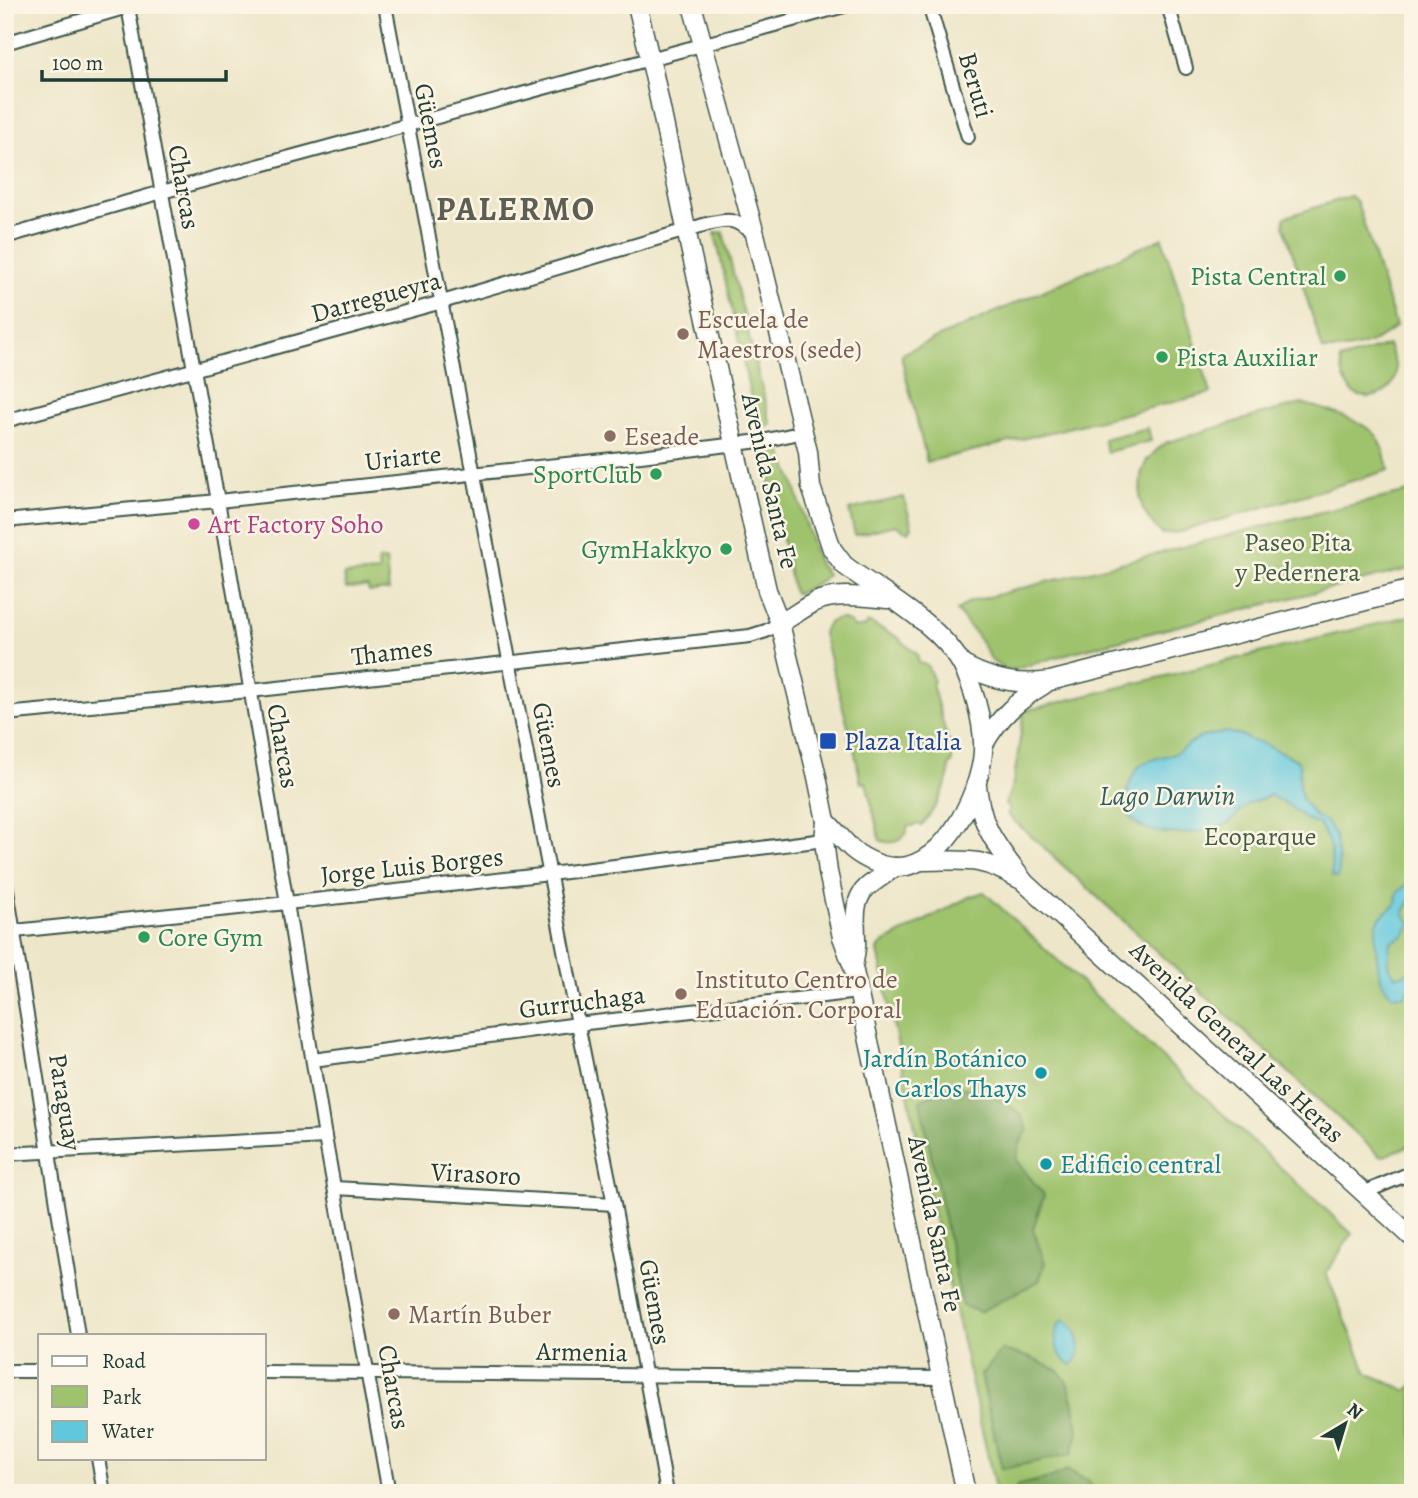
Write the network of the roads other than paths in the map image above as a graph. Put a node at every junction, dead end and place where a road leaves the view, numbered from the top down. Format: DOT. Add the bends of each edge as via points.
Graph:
graph roads {
  1 [pos="385,5"];
  2 [pos="637,5"];
  3 [pos="692,5"];
  4 [pos="848,5"];
  5 [pos="929,5"];
  6 [pos="1168,5"];
  7 [pos="131,6"];
  8 [pos="5,43"];
  9 [pos="704,45"];
  10 [pos="650,60"];
  11 [pos="1186,68"];
  12 [pos="408,126"];
  13 [pos="968,137"];
  14 [pos="162,192"];
  15 [pos="687,230"];
  16 [pos="754,233"];
  17 [pos="5,237"];
  18 [pos="442,302"];
  19 [pos="194,370"];
  20 [pos="5,421"];
  21 [pos="804,432"];
  22 [pos="734,444"];
  23 [pos="473,473"];
  24 [pos="218,501"];
  25 [pos="5,521"];
  26 [pos="1413,590"];
  27 [pos="892,599"];
  28 [pos="780,624"];
  29 [pos="510,661"];
  30 [pos="962,664"];
  31 [pos="1050,681"];
  32 [pos="250,691"];
  33 [pos="5,714"];
  34 [pos="984,744"];
  35 [pos="977,786"];
  36 [pos="825,830"];
  37 [pos="922,861"];
  38 [pos="895,867"];
  39 [pos="550,874"];
  40 [pos="5,877"];
  41 [pos="1025,883"];
  42 [pos="287,904"];
  43 [pos="10,931"];
  44 [pos="853,967"];
  45 [pos="858,992"];
  46 [pos="578,1024"];
  47 [pos="313,1060"];
  48 [pos="325,1137"];
  49 [pos="50,1152"];
  50 [pos="5,1154"];
  51 [pos="1413,1172"];
  52 [pos="335,1188"];
  53 [pos="1363,1193"];
  54 [pos="614,1205"];
  55 [pos="1413,1238"];
  56 [pos="78,1334"];
  57 [pos="5,1371"];
  58 [pos="38,1371"];
  59 [pos="266,1372"];
  60 [pos="368,1372"];
  61 [pos="645,1376"];
  62 [pos="942,1378"];
  63 [pos="98,1460"];
  64 [pos="104,1493"];
  65 [pos="389,1493"];
  66 [pos="667,1493"];
  67 [pos="967,1493"];
  1 -- 12 [label="street, Güemes"];
  2 -- 10 [label="main road, Avenida Santa Fe"];
  3 -- 9 [label="main road, Avenida Santa Fe"];
  4 -- 9 [label="street"];
  5 -- 13 [label="street, Beruti"];
  6 -- 11 [label="street"];
  7 -- 8 [label="street"];
  7 -- 14 [label="street, Charcas"];
  9 -- 10 [label="street"];
  9 -- 16 [label="main road, Avenida Santa Fe"];
  10 -- 12 [label="street"];
  10 -- 15 [label="main road, Avenida Santa Fe"];
  12 -- 14 [label="street"];
  12 -- 18 [label="street, Güemes"];
  14 -- 17 [label="street"];
  14 -- 19 [label="street, Charcas"];
  15 -- 16 [label="street, Darregueyra" via="726,220"];
  15 -- 18 [label="street, Darregueyra"];
  15 -- 22 [label="main road, Avenida Santa Fe"];
  16 -- 21 [label="main road, Avenida Santa Fe"];
  18 -- 19 [label="street, Darregueyra"];
  18 -- 23 [label="street, Güemes"];
  19 -- 20 [label="street, Darregueyra"];
  19 -- 24 [label="street, Charcas"];
  21 -- 22 [label="street, Uriarte"];
  21 -- 27 [label="main road, Avenida Santa Fe" via="811,487 832,549 844,565"];
  22 -- 23 [label="street, Uriarte"];
  22 -- 28 [label="main road, Avenida Santa Fe" via="767,590"];
  23 -- 24 [label="street, Uriarte"];
  23 -- 29 [label="street, Güemes"];
  24 -- 25 [label="street, Uriarte"];
  24 -- 32 [label="street, Charcas"];
  26 -- 31 [label="main road"];
  27 -- 28 [label="main road" via="830,597"];
  27 -- 30 [label="main road" via="923,621"];
  28 -- 29 [label="street, Thames" via="750,636"];
  28 -- 36 [label="main road, Avenida Santa Fe"];
  29 -- 32 [label="street, Thames"];
  29 -- 39 [label="street, Güemes"];
  30 -- 31 [label="main road" via="992,679"];
  30 -- 34 [label="main road"];
  31 -- 34 [label="main road" via="1007,711"];
  32 -- 33 [label="street, Thames"];
  32 -- 42 [label="street, Charcas"];
  34 -- 35 [label="main road"];
  35 -- 37 [label="main road" via="956,826"];
  35 -- 41 [label="main road, Avenida General Las Heras" via="988,828"];
  36 -- 38 [label="main road" via="873,860"];
  36 -- 39 [label="street, Jorge Luis Borges"];
  36 -- 44 [label="main road, Avenida Santa Fe" via="828,872"];
  37 -- 38 [label="main road"];
  37 -- 41 [label="main road, Avenida General Las Heras" via="981,861"];
  38 -- 44 [label="main road, Avenida Santa Fe" via="861,894 856,906"];
  39 -- 42 [label="street, Jorge Luis Borges"];
  39 -- 46 [label="street, Güemes"];
  40 -- 43 [label="street, Paraguay"];
  41 -- 53 [label="main road, Avenida General Las Heras"];
  42 -- 43 [label="street, Jorge Luis Borges"];
  42 -- 47 [label="street, Charcas"];
  43 -- 49 [label="street, Paraguay"];
  44 -- 45 [label="main road, Avenida Santa Fe"];
  45 -- 46 [label="street, Gurruchaga"];
  45 -- 62 [label="main road, Avenida Santa Fe"];
  46 -- 47 [label="street, Gurruchaga"];
  46 -- 54 [label="street, Güemes"];
  47 -- 48 [label="street, Charcas"];
  48 -- 49 [label="street"];
  48 -- 52 [label="street, Charcas"];
  49 -- 50 [label="street"];
  49 -- 56 [label="street, Paraguay"];
  51 -- 53 [label="street"];
  52 -- 54 [label="street, Virasoro"];
  52 -- 60 [label="street, Charcas"];
  53 -- 55 [label="main road, Avenida General Las Heras"];
  54 -- 61 [label="street, Güemes"];
  57 -- 58 [label="street"];
  59 -- 60 [label="street, Armenia"];
  60 -- 61 [label="street, Armenia"];
  60 -- 65 [label="street, Charcas"];
  61 -- 62 [label="street, Armenia"];
  61 -- 66 [label="street, Güemes"];
  62 -- 67 [label="main road, Avenida Santa Fe"];
  63 -- 64 [label="street"];
}
